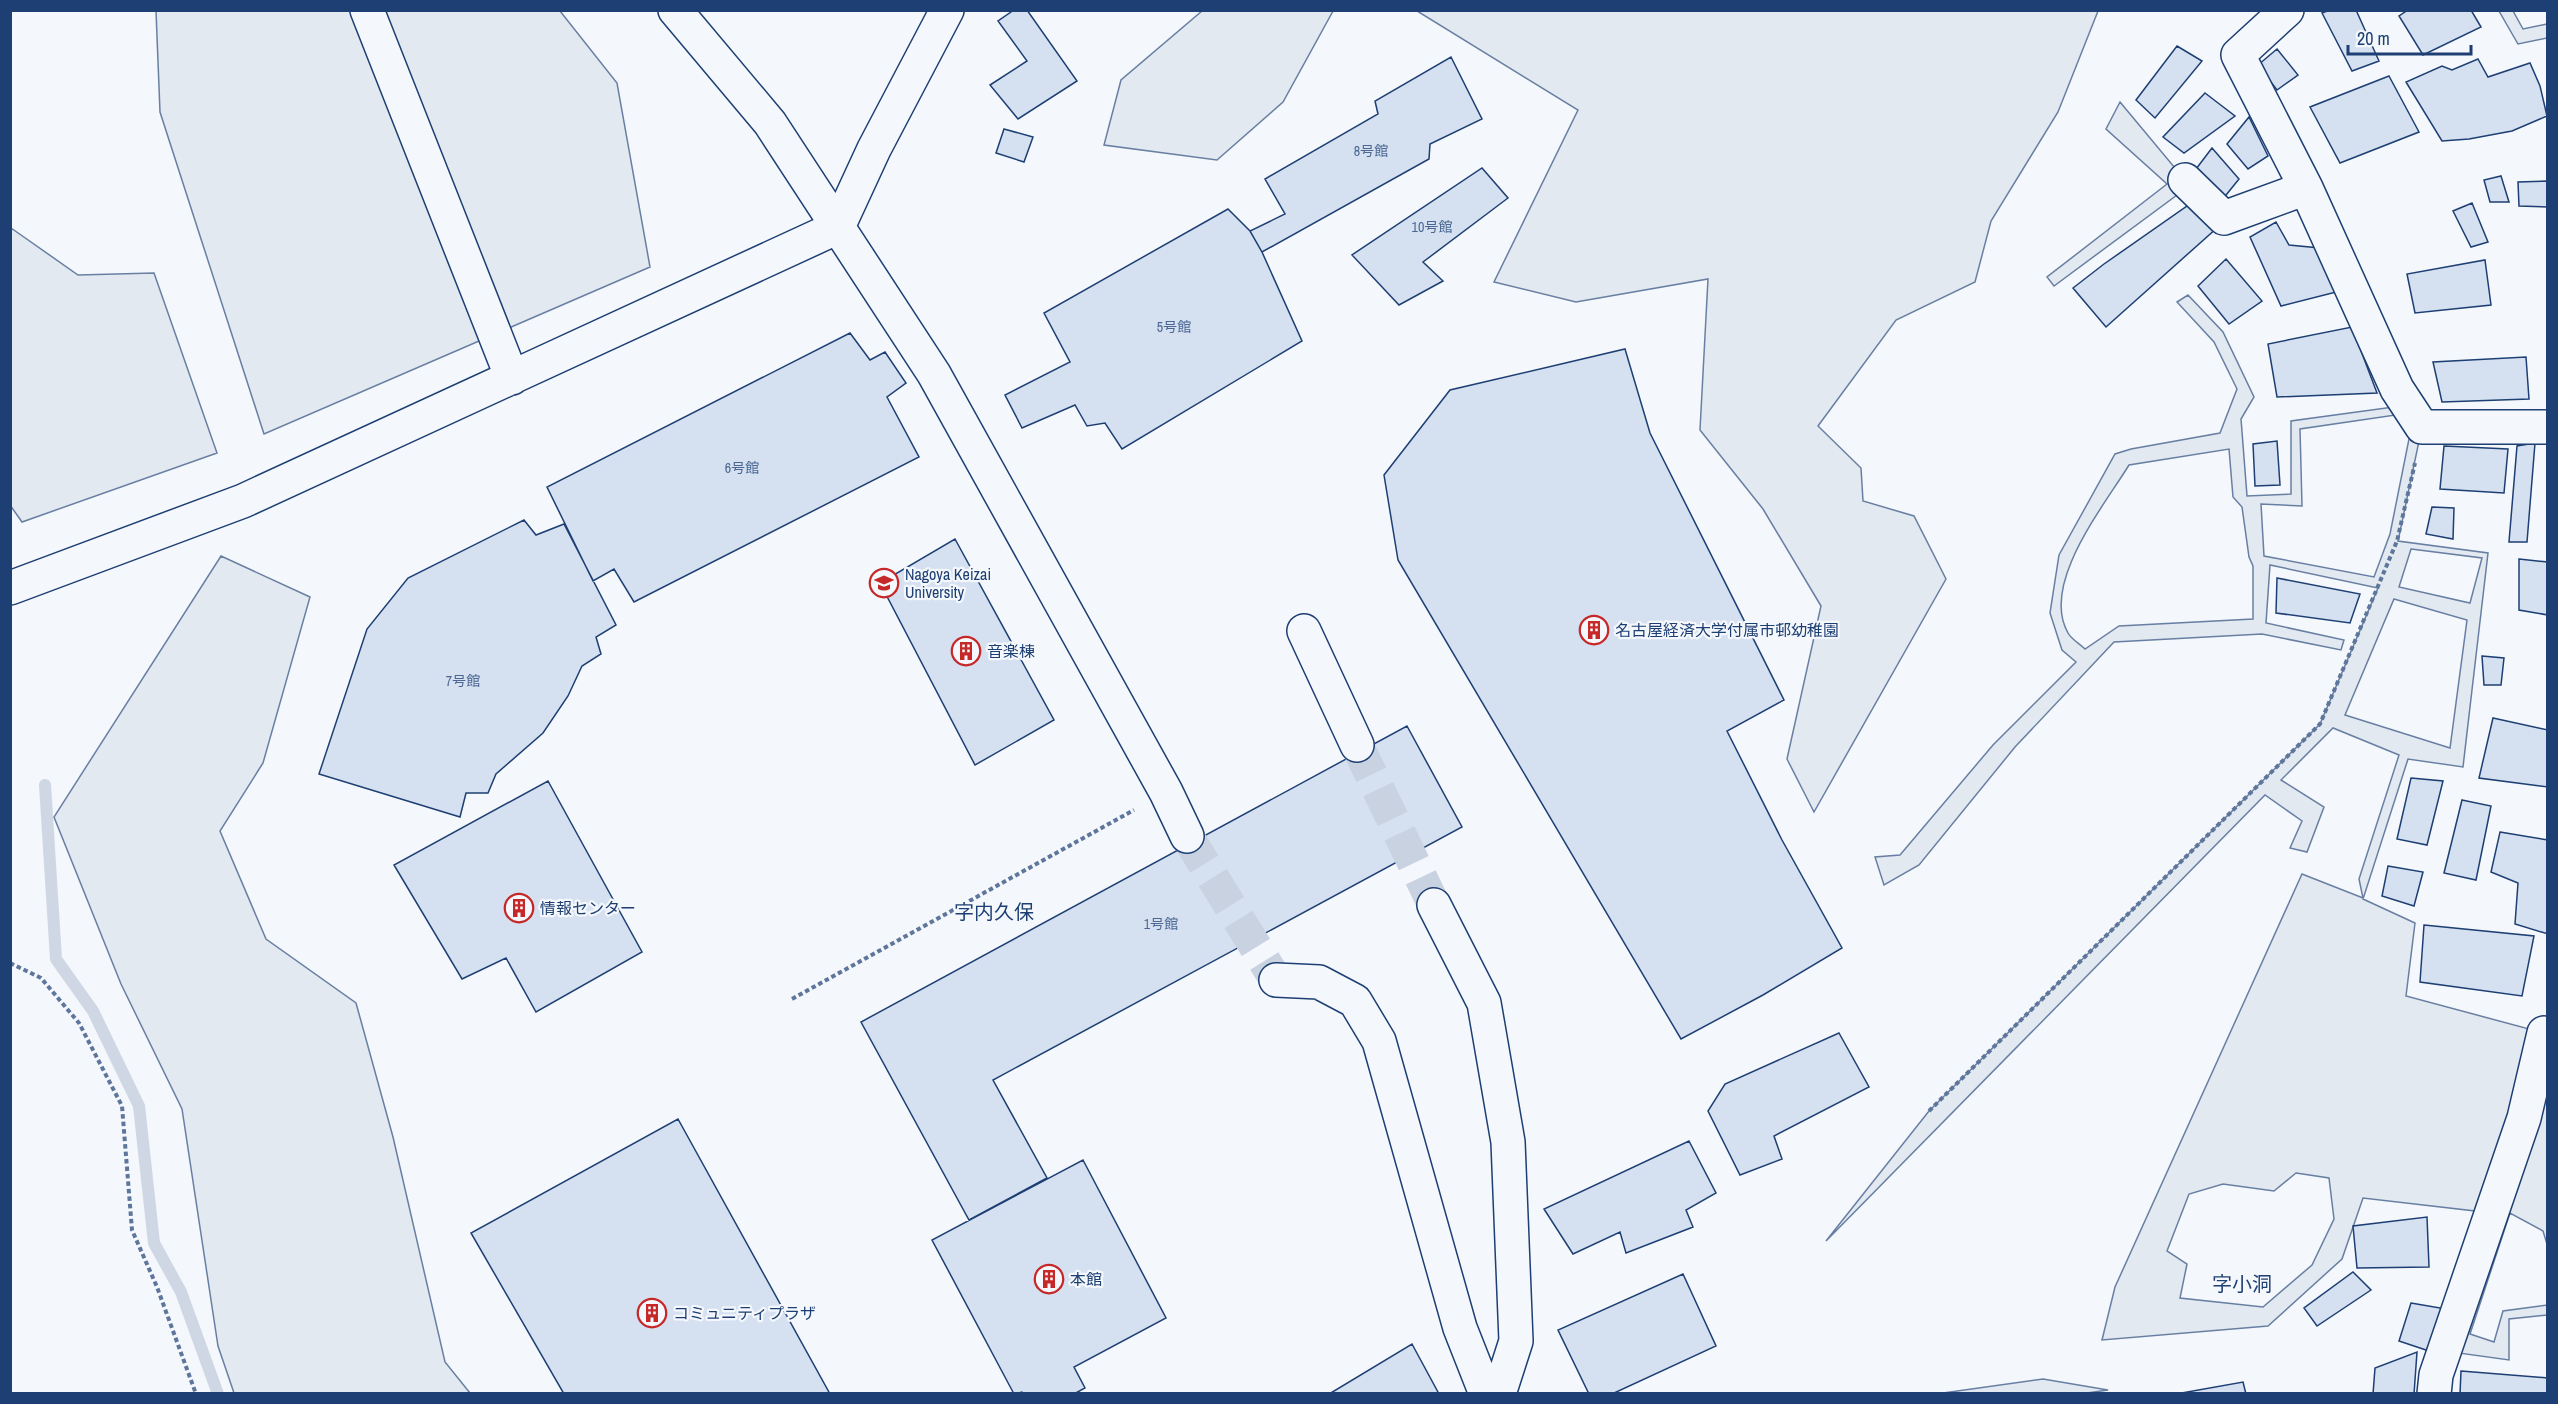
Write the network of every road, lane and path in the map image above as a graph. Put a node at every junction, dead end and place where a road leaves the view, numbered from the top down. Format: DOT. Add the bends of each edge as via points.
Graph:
graph roads {
  1 [pos="367,10"];
  2 [pos="675,10"];
  3 [pos="947,10"];
  4 [pos="2287,10"];
  5 [pos="2185,180"];
  6 [pos="2306,188"];
  7 [pos="838,227"];
  8 [pos="512,378"];
  9 [pos="2422,427"];
  10 [pos="2547,427"];
  11 [pos="10,588"];
  12 [pos="1304,631"];
  13 [pos="1357,745"];
  14 [pos="1166,792"];
  15 [pos="1187,836"];
  16 [pos="1434,905"];
  17 [pos="10,963"];
  18 [pos="1276,980"];
  19 [pos="792,999"];
  20 [pos="2544,1033"];
  21 [pos="1929,1111"];
  22 [pos="196,1394"];
  23 [pos="1486,1394"];
  24 [pos="1498,1394"];
  25 [pos="2434,1394"];
  1 -- 8 [label="street"];
  2 -- 7 [label="street" via="771,123"];
  3 -- 7 [label="street"];
  4 -- 6 [label="street" via="2238,56"];
  5 -- 6 [label="street" via="2224,218"];
  6 -- 9 [label="street" via="2397,389"];
  7 -- 8 [label="street"];
  7 -- 14 [label="street" via="934,374"];
  8 -- 11 [label="street" via="243,501"];
  9 -- 10 [label="street"];
  9 -- 21 [label="path" via="2397,541 2320,724"];
  12 -- 13 [label="street"];
  14 -- 15 [label="street"];
  14 -- 19 [label="path"];
  16 -- 24 [label="street" via="1484,1003 1508,1142 1516,1341"];
  17 -- 22 [label="path" via="41,978 79,1023 122,1106 132,1230"];
  18 -- 23 [label="street" via="1319,982 1355,1001 1379,1041 1460,1328"];
  20 -- 25 [label="street" via="2524,1118 2436,1375"];
}
